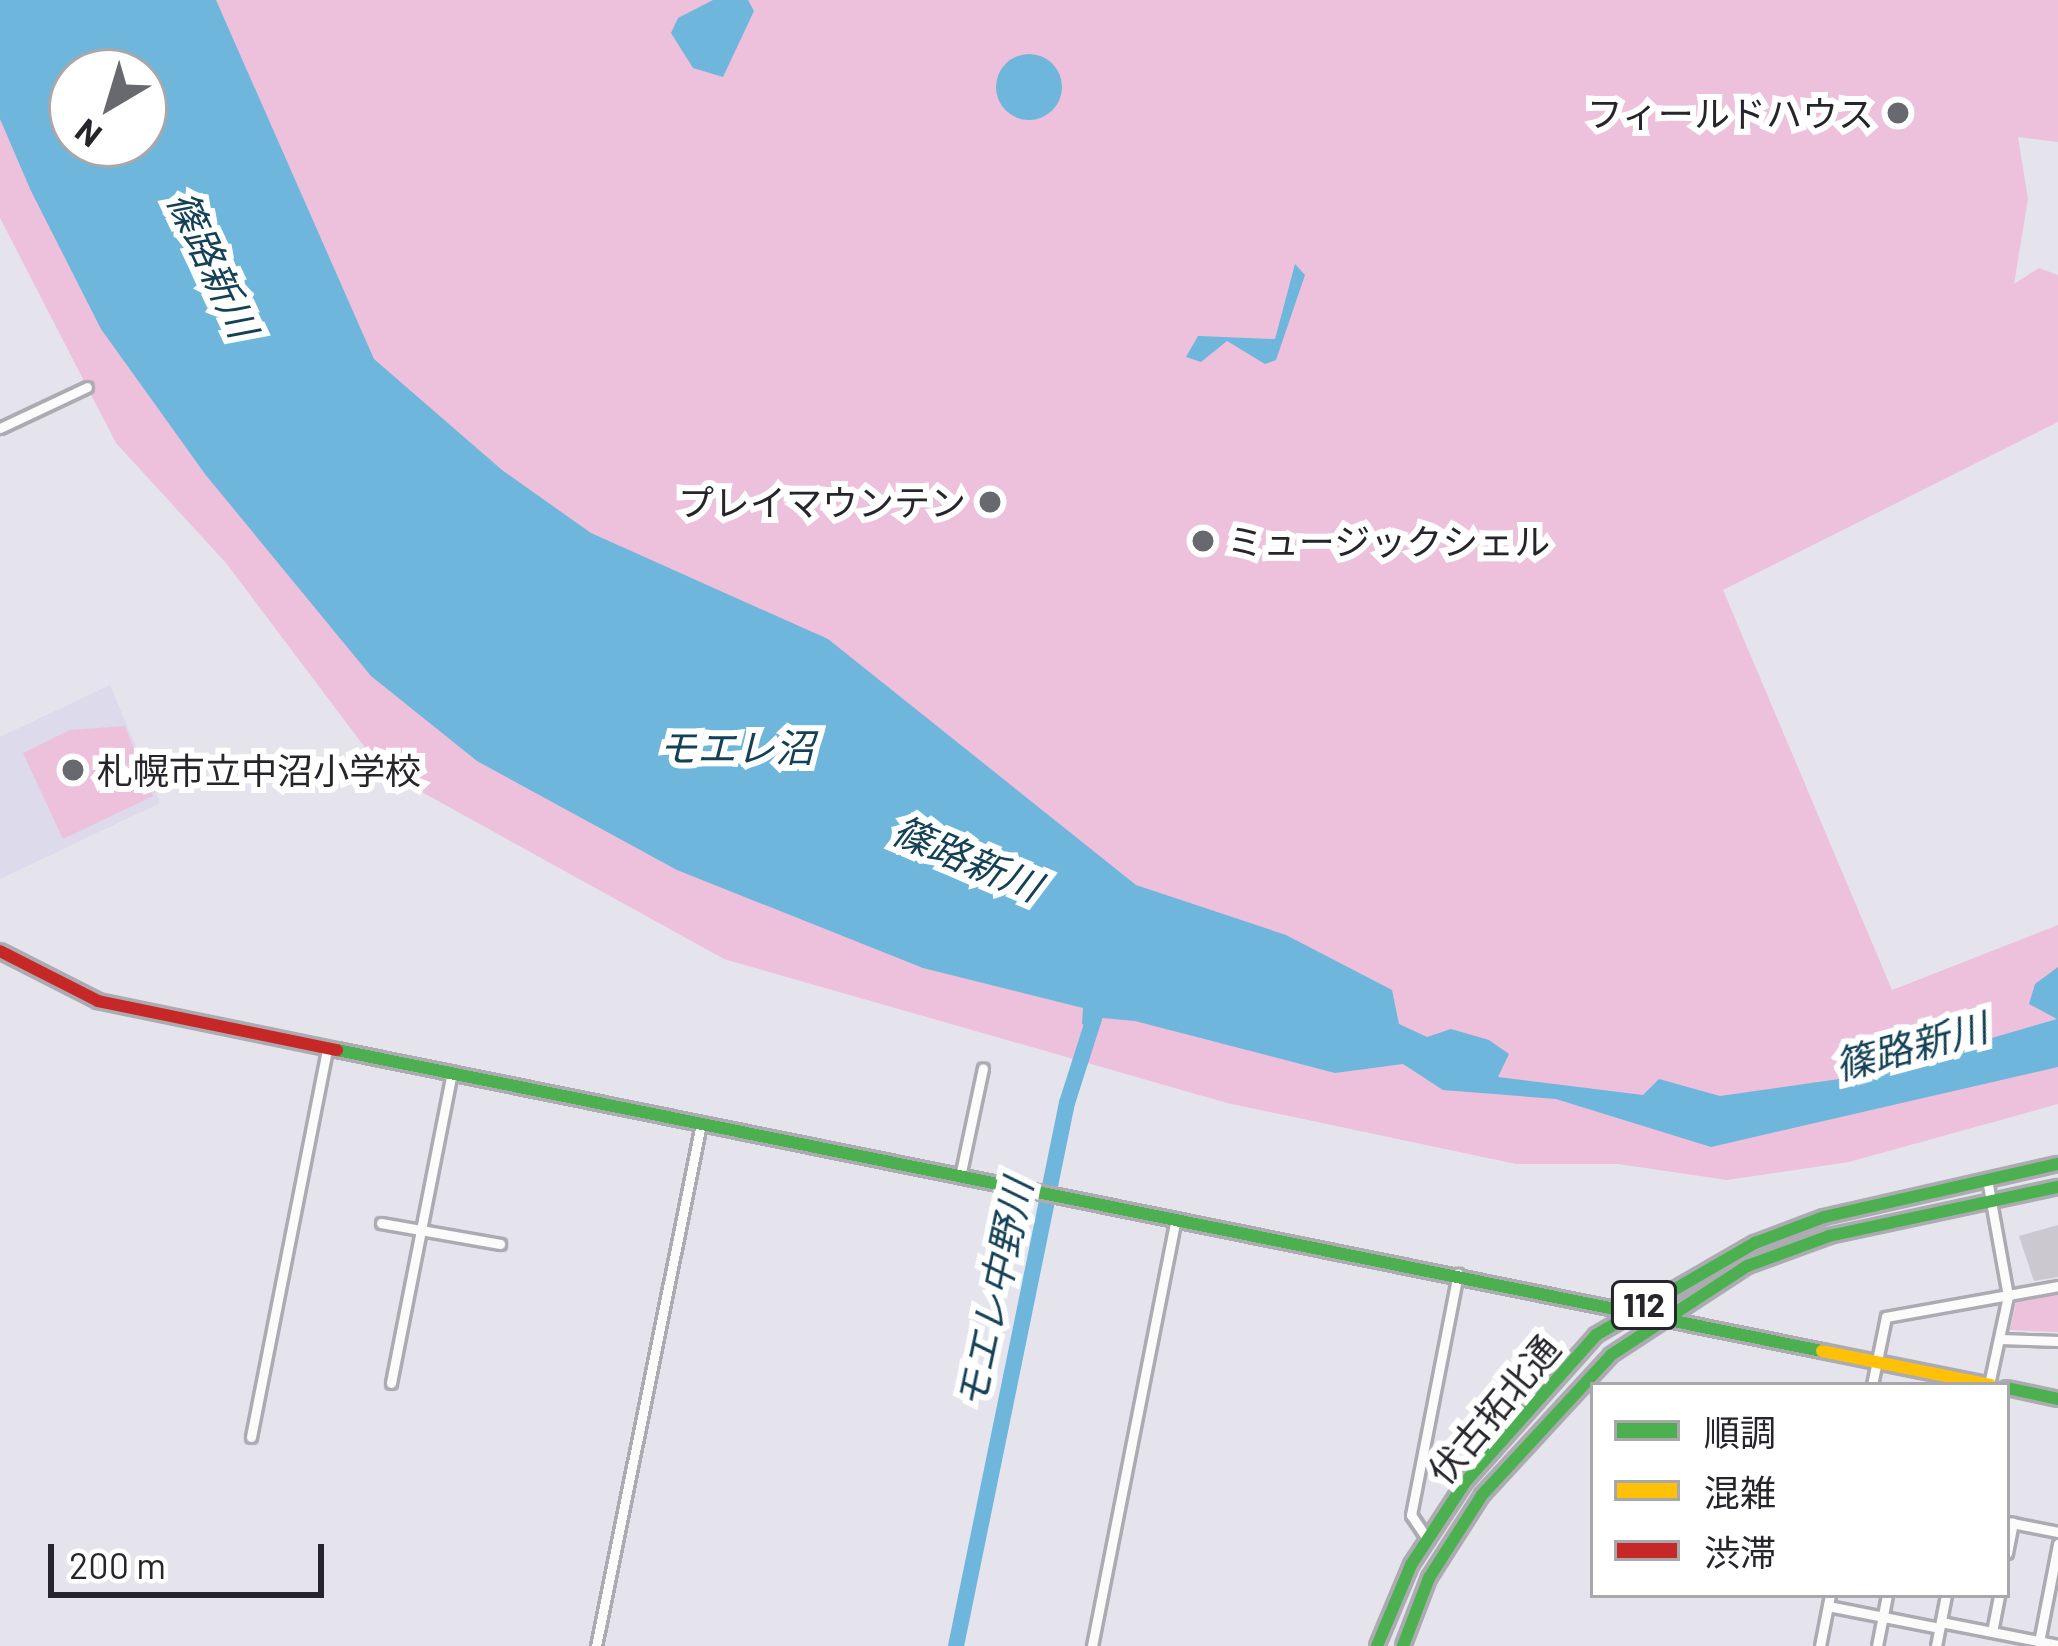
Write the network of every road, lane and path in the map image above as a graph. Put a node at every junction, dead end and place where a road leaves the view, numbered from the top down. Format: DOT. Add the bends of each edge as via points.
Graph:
graph roads {
  1 [pos="87,387"];
  2 [pos="0,428"];
  3 [pos="0,951"];
  4 [pos="327,1048"];
  5 [pos="983,1068"];
  6 [pos="452,1073"];
  7 [pos="701,1124"];
  8 [pos="2058,1164"];
  9 [pos="960,1178"];
  10 [pos="1987,1179"];
  11 [pos="2058,1186"];
  12 [pos="1992,1204"];
  13 [pos="1175,1221"];
  14 [pos="381,1223"];
  15 [pos="421,1231"];
  16 [pos="500,1244"];
  17 [pos="1458,1274"];
  18 [pos="2058,1286"];
  19 [pos="2008,1296"];
  20 [pos="1638,1310"];
  21 [pos="1670,1316"];
  22 [pos="2000,1339"];
  23 [pos="2058,1340"];
  24 [pos="1877,1361"];
  25 [pos="1930,1379"];
  26 [pos="1873,1382"];
  27 [pos="1960,1382"];
  28 [pos="1991,1382"];
  29 [pos="391,1383"];
  30 [pos="2010,1389"];
  31 [pos="2058,1399"];
  32 [pos="250,1437"];
  33 [pos="2010,1522"];
  34 [pos="2058,1532"];
  35 [pos="1428,1540"];
  36 [pos="2058,1544"];
  37 [pos="1886,1598"];
  38 [pos="1945,1598"];
  39 [pos="1998,1598"];
  40 [pos="1829,1600"];
  41 [pos="1882,1617"];
  42 [pos="1940,1625"];
  43 [pos="1991,1632"];
  44 [pos="2039,1642"];
  45 [pos="596,1646"];
  46 [pos="1092,1646"];
  47 [pos="1377,1646"];
  48 [pos="1403,1646"];
  49 [pos="1820,1646"];
  50 [pos="1877,1646"];
  51 [pos="1936,1646"];
  52 [pos="2058,1646"];
  1 -- 2 [label="street"];
  3 -- 4 [label="street" via="98,1001"];
  4 -- 6 [label="street"];
  4 -- 32 [label="street"];
  5 -- 9 [label="street"];
  6 -- 7 [label="street"];
  6 -- 15 [label="street"];
  7 -- 9 [label="street"];
  7 -- 45 [label="street"];
  8 -- 10 [label="street, 伏古拓北通 / 112"];
  9 -- 13 [label="street"];
  10 -- 12 [label="street"];
  10 -- 20 [label="street, 伏古拓北通 / 112" via="1772,1236"];
  11 -- 12 [label="street, 伏古拓北通 / 112"];
  12 -- 19 [label="street"];
  12 -- 21 [label="street, 伏古拓北通 / 112" via="1829,1236 1747,1266"];
  13 -- 17 [label="street"];
  13 -- 46 [label="street"];
  14 -- 15 [label="street"];
  15 -- 16 [label="street"];
  15 -- 29 [label="street"];
  17 -- 20 [label="street"];
  17 -- 35 [label="street" via="1411,1515"];
  18 -- 19 [label="street"];
  19 -- 22 [label="street"];
  19 -- 24 [label="street" via="1886,1317"];
  20 -- 21 [label="street"];
  20 -- 35 [label="street, 伏古拓北通 / 112" via="1596,1335 1519,1414"];
  21 -- 24 [label="street"];
  21 -- 48 [label="street, 伏古拓北通 / 112" via="1611,1354 1534,1428 1429,1579"];
  22 -- 23 [label="street"];
  22 -- 28 [label="street"];
  24 -- 25 [label="street"];
  24 -- 26 [label="street"];
  25 -- 27 [label="street"];
  30 -- 31 [label="street"];
  33 -- 34 [label="street"];
  35 -- 47 [label="street, 伏古拓北通 / 112"];
  36 -- 44 [label="street"];
  37 -- 41 [label="street"];
  38 -- 42 [label="street"];
  39 -- 43 [label="street"];
  40 -- 41 [label="street"];
  40 -- 49 [label="street"];
  41 -- 42 [label="street"];
  41 -- 50 [label="street"];
  42 -- 43 [label="street"];
  42 -- 51 [label="street"];
  43 -- 44 [label="street"];
  44 -- 52 [label="street"];
}
